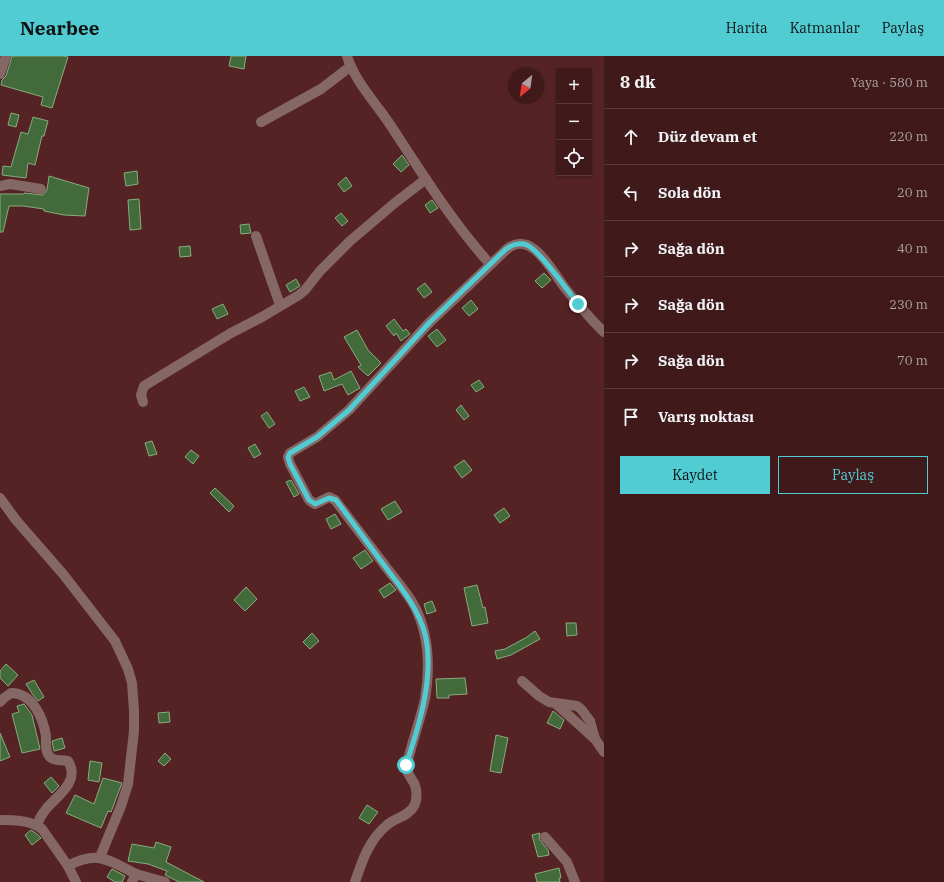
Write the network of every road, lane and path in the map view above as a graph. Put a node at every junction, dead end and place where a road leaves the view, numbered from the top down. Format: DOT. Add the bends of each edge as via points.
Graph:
graph roads {
  1 [pos="6,56"];
  2 [pos="349,61"];
  3 [pos="0,74"];
  4 [pos="261,122"];
  5 [pos="426,179"];
  6 [pos="0,186"];
  7 [pos="41,189"];
  8 [pos="256,236"];
  9 [pos="490,264"];
  10 [pos="280,305"];
  11 [pos="604,332"];
  12 [pos="144,402"];
  13 [pos="0,498"];
  14 [pos="522,681"];
  15 [pos="0,702"];
  16 [pos="604,752"];
  17 [pos="0,820"];
  18 [pos="36,825"];
  19 [pos="545,837"];
  20 [pos="100,857"];
  21 [pos="68,866"];
  22 [pos="134,878"];
  23 [pos="76,882"];
  24 [pos="166,882"];
  25 [pos="355,882"];
  26 [pos="575,882"];
  1 -- 3 [label="street"];
  2 -- 4 [label="street" via="321,89"];
  2 -- 5 [label="street"];
  5 -- 9 [label="street" via="464,233"];
  5 -- 10 [label="street" via="350,241 305,290"];
  6 -- 7 [label="street" via="10,184"];
  8 -- 10 [label="street"];
  9 -- 11 [label="street" via="512,245 521,243 531,247"];
  9 -- 25 [label="street" via="429,323 349,410 288,457 309,500 315,504 329,498 336,500 414,606 425,635 428,663 425,699 406,765 408,775 414,784 416,803 414,808 389,824 374,838"];
  10 -- 12 [label="street" via="147,383 141,395"];
  13 -- 20 [label="street" via="104,626 121,653 132,683 134,731 128,784"];
  14 -- 16 [label="street" via="543,699 555,703 595,739"];
  15 -- 18 [label="street" via="11,693 20,694 29,700 44,726 47,753 50,758 68,761 71,767 72,773 65,790 47,808"];
  17 -- 18 [label="street"];
  18 -- 21 [label="street" via="47,835"];
  19 -- 26 [label="street" via="567,862"];
  20 -- 21 [label="street" via="79,860"];
  20 -- 22 [label="street" via="113,861"];
  21 -- 23 [label="street"];
  22 -- 24 [label="street"];
}
